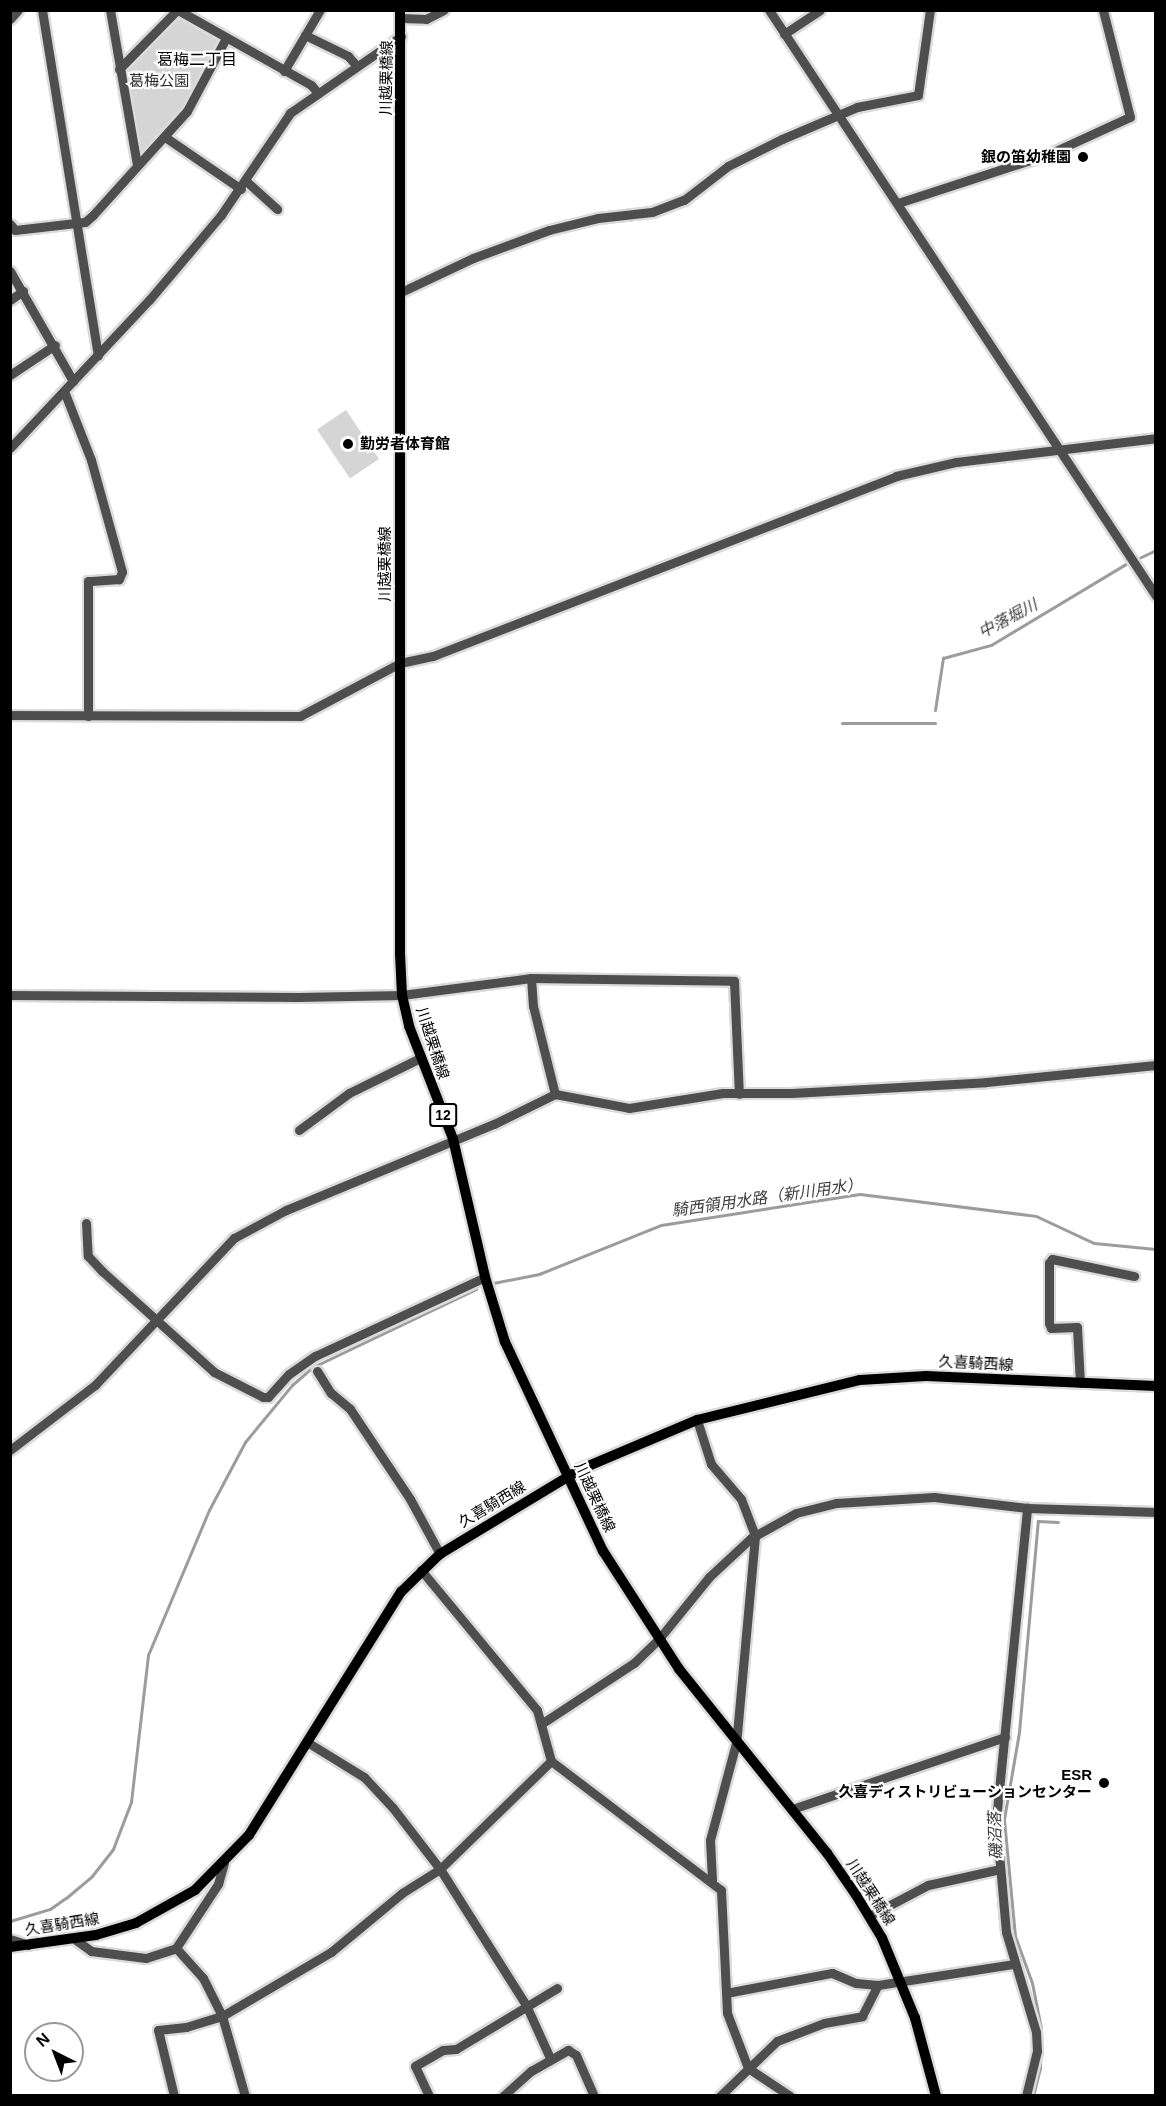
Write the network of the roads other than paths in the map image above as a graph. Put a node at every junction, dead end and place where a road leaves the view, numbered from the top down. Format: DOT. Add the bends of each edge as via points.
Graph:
graph roads {
  1 [pos="18,10"];
  2 [pos="42,10"];
  3 [pos="110,10"];
  4 [pos="178,10"];
  5 [pos="320,10"];
  6 [pos="444,10"];
  7 [pos="769,10"];
  8 [pos="820,10"];
  9 [pos="930,10"];
  10 [pos="1103,10"];
  11 [pos="401,14"];
  12 [pos="10,19"];
  13 [pos="305,34"];
  14 [pos="784,34"];
  15 [pos="401,36"];
  16 [pos="226,38"];
  17 [pos="357,66"];
  18 [pos="119,69"];
  19 [pos="284,70"];
  20 [pos="318,93"];
  21 [pos="838,116"];
  22 [pos="165,137"];
  23 [pos="137,165"];
  24 [pos="243,185"];
  25 [pos="898,203"];
  26 [pos="277,209"];
  27 [pos="77,222"];
  28 [pos="10,225"];
  29 [pos="10,271"];
  30 [pos="23,291"];
  31 [pos="401,292"];
  32 [pos="10,300"];
  33 [pos="55,345"];
  34 [pos="98,355"];
  35 [pos="10,375"];
  36 [pos="73,381"];
  37 [pos="64,391"];
  38 [pos="1155,438"];
  39 [pos="10,448"];
  40 [pos="1060,449"];
  41 [pos="1155,596"];
  42 [pos="400,663"];
  43 [pos="10,715"];
  44 [pos="88,716"];
  45 [pos="531,978"];
  46 [pos="10,995"];
  47 [pos="402,995"];
  48 [pos="420,1058"];
  49 [pos="1155,1065"];
  50 [pos="555,1094"];
  51 [pos="739,1094"];
  52 [pos="299,1130"];
  53 [pos="453,1139"];
  54 [pos="86,1223"];
  55 [pos="1134,1276"];
  56 [pos="485,1277"];
  57 [pos="156,1319"];
  58 [pos="317,1371"];
  59 [pos="1080,1383"];
  60 [pos="1155,1386"];
  61 [pos="697,1420"];
  62 [pos="10,1450"];
  63 [pos="569,1475"];
  64 [pos="1027,1508"];
  65 [pos="1155,1512"];
  66 [pos="755,1536"];
  67 [pos="440,1554"];
  68 [pos="421,1570"];
  69 [pos="658,1641"];
  70 [pos="541,1724"];
  71 [pos="1005,1737"];
  72 [pos="307,1743"];
  73 [pos="736,1743"];
  74 [pos="551,1761"];
  75 [pos="792,1809"];
  76 [pos="224,1863"];
  77 [pos="440,1869"];
  78 [pos="1000,1869"];
  79 [pos="712,1880"];
  80 [pos="869,1916"];
  81 [pos="10,1939"];
  82 [pos="76,1940"];
  83 [pos="28,1945"];
  84 [pos="10,1947"];
  85 [pos="176,1948"];
  86 [pos="1014,1964"];
  87 [pos="900,1981"];
  88 [pos="878,1985"];
  89 [pos="557,1988"];
  90 [pos="726,1993"];
  91 [pos="526,2005"];
  92 [pos="222,2016"];
  93 [pos="550,2058"];
  94 [pos="748,2068"];
  95 [pos="174,2096"];
  96 [pos="245,2096"];
  97 [pos="429,2096"];
  98 [pos="503,2096"];
  99 [pos="594,2096"];
  100 [pos="720,2096"];
  101 [pos="790,2096"];
  102 [pos="936,2096"];
  103 [pos="1026,2096"];
  1 -- 12 [label="street"];
  2 -- 27 [label="street"];
  3 -- 18 [label="street"];
  4 -- 16 [label="street"];
  4 -- 18 [label="street"];
  5 -- 13 [label="street"];
  6 -- 11 [label="street" via="426,19"];
  7 -- 14 [label="street"];
  8 -- 14 [label="street"];
  9 -- 21 [label="street" via="918,95 857,107"];
  10 -- 25 [label="street" via="1130,117 1049,154"];
  11 -- 15 [label="main road, 川越栗橋線 / 12"];
  13 -- 17 [label="street" via="348,56"];
  13 -- 19 [label="street"];
  14 -- 21 [label="street"];
  15 -- 17 [label="street"];
  15 -- 31 [label="main road, 川越栗橋線 / 12"];
  16 -- 19 [label="street"];
  16 -- 22 [label="street" via="186,111"];
  17 -- 20 [label="street"];
  18 -- 23 [label="street"];
  19 -- 20 [label="street"];
  20 -- 24 [label="street" via="287,116"];
  21 -- 25 [label="street"];
  21 -- 31 [label="street" via="728,166 684,200 651,212 598,218 549,230 473,258"];
  22 -- 23 [label="street"];
  22 -- 24 [label="street"];
  23 -- 27 [label="street" via="93,215 85,222"];
  24 -- 26 [label="street"];
  24 -- 34 [label="street" via="150,299"];
  25 -- 40 [label="street"];
  27 -- 28 [label="street" via="15,230"];
  27 -- 34 [label="street" via="84,286"];
  29 -- 30 [label="street"];
  30 -- 32 [label="street"];
  30 -- 33 [label="street"];
  31 -- 42 [label="main road, 川越栗橋線 / 12"];
  33 -- 35 [label="street"];
  33 -- 36 [label="street"];
  34 -- 36 [label="street"];
  36 -- 37 [label="street"];
  37 -- 39 [label="street"];
  37 -- 44 [label="street" via="91,460 122,572 119,579 88,581"];
  38 -- 40 [label="street"];
  40 -- 41 [label="street"];
  40 -- 42 [label="street" via="956,462 896,476 433,656"];
  42 -- 44 [label="street" via="300,716"];
  42 -- 47 [label="main road, 川越栗橋線 / 12"];
  43 -- 44 [label="street"];
  45 -- 47 [label="street"];
  45 -- 50 [label="street" via="533,1006"];
  45 -- 51 [label="street" via="734,981"];
  46 -- 47 [label="street"];
  47 -- 48 [label="main road, 川越栗橋線 / 12"];
  48 -- 52 [label="street" via="349,1092"];
  48 -- 53 [label="main road, 川越栗橋線 / 12"];
  49 -- 51 [label="street" via="1022,1080"];
  50 -- 51 [label="street" via="628,1108 723,1092"];
  50 -- 53 [label="street"];
  53 -- 56 [label="main road, 川越栗橋線 / 12"];
  53 -- 57 [label="street" via="286,1210 234,1238"];
  54 -- 57 [label="street" via="88,1256"];
  55 -- 59 [label="street" via="1052,1259 1049,1263 1048,1323 1051,1328 1077,1327"];
  56 -- 57 [label="street" via="302,1363 268,1397 214,1372"];
  56 -- 63 [label="main road, 川越栗橋線 / 12" via="515,1368"];
  57 -- 62 [label="street" via="95,1384 54,1420"];
  58 -- 67 [label="street" via="332,1393 350,1409 410,1498"];
  59 -- 60 [label="main road, 久喜騎西線"];
  59 -- 61 [label="main road, 久喜騎西線" via="926,1376 860,1380"];
  61 -- 63 [label="main road, 久喜騎西線"];
  61 -- 66 [label="street" via="711,1464 741,1499"];
  63 -- 67 [label="main road, 久喜騎西線"];
  63 -- 69 [label="main road, 川越栗橋線 / 12" via="603,1551"];
  64 -- 65 [label="street"];
  64 -- 66 [label="street" via="934,1497 836,1503 796,1513"];
  64 -- 71 [label="street"];
  66 -- 69 [label="street" via="709,1577"];
  66 -- 73 [label="street"];
  67 -- 68 [label="main road, 久喜騎西線"];
  68 -- 70 [label="street" via="537,1710"];
  68 -- 72 [label="main road, 久喜騎西線" via="380,1622"];
  69 -- 70 [label="street" via="633,1663"];
  69 -- 73 [label="main road, 川越栗橋線 / 12"];
  70 -- 74 [label="street"];
  71 -- 75 [label="street"];
  71 -- 78 [label="street" via="996,1820"];
  72 -- 76 [label="main road, 久喜騎西線" via="249,1835"];
  72 -- 77 [label="street" via="364,1777"];
  73 -- 75 [label="main road, 川越栗橋線 / 12"];
  73 -- 79 [label="street" via="710,1840"];
  74 -- 77 [label="street"];
  74 -- 79 [label="street"];
  75 -- 80 [label="main road, 川越栗橋線 / 12"];
  76 -- 82 [label="main road, 久喜騎西線" via="168,1907 135,1923"];
  76 -- 85 [label="street" via="218,1884"];
  77 -- 91 [label="street"];
  77 -- 92 [label="street" via="402,1893 331,1952"];
  78 -- 80 [label="street" via="927,1885"];
  78 -- 86 [label="street" via="1006,1932"];
  79 -- 90 [label="street" via="721,1890"];
  80 -- 87 [label="main road, 川越栗橋線 / 12"];
  81 -- 83 [label="street"];
  82 -- 83 [label="main road, 久喜騎西線"];
  82 -- 85 [label="street" via="91,1951 146,1958"];
  83 -- 84 [label="main road, 久喜騎西線"];
  85 -- 92 [label="street" via="203,1978"];
  86 -- 87 [label="street"];
  86 -- 103 [label="street" via="1036,2032"];
  87 -- 88 [label="street"];
  87 -- 102 [label="main road, 川越栗橋線 / 12" via="926,2053"];
  88 -- 90 [label="street" via="856,1983 832,1973"];
  88 -- 94 [label="street" via="862,2016 824,2023 777,2041"];
  89 -- 91 [label="street"];
  90 -- 94 [label="street" via="727,2013"];
  91 -- 93 [label="street"];
  91 -- 97 [label="street" via="456,2049 443,2050 415,2066"];
  92 -- 95 [label="street" via="186,2027 158,2030"];
  92 -- 96 [label="street"];
  93 -- 98 [label="street"];
  93 -- 99 [label="street" via="568,2050 576,2055"];
  94 -- 100 [label="street"];
  94 -- 101 [label="street"];
}
